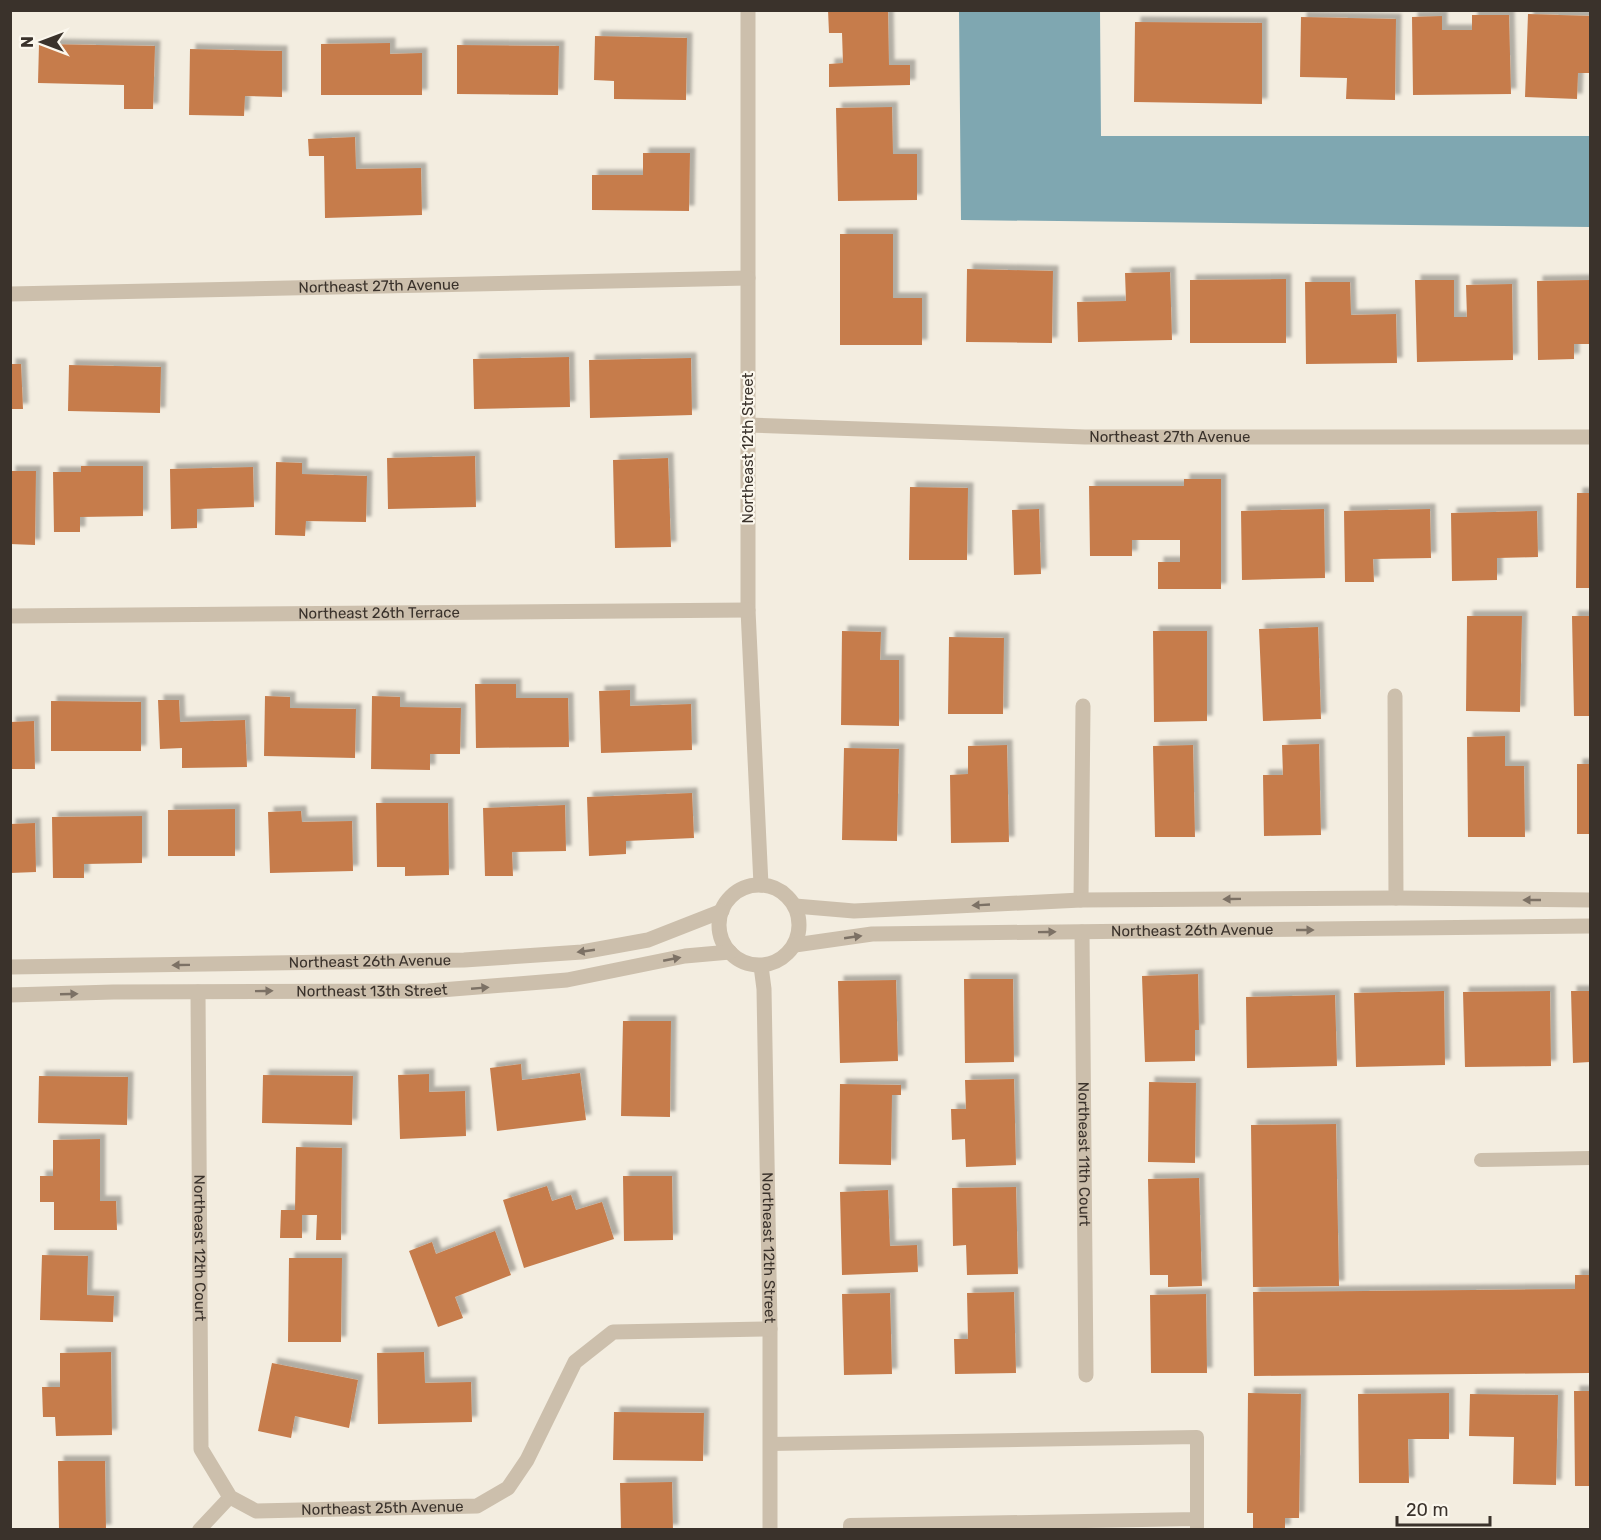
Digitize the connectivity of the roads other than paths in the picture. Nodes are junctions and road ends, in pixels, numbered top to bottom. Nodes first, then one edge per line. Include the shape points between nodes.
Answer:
1 (748, 10) edge
2 (748, 278) junction
3 (10, 294) edge
4 (748, 425) junction
5 (1590, 437) edge
6 (748, 610) junction
7 (10, 616) edge
8 (1395, 696) dead end
9 (1083, 706) dead end
10 (760, 885) junction
11 (1396, 898) junction
12 (1081, 900) junction
13 (1590, 900) edge
14 (795, 906) junction
15 (722, 911) junction
16 (1590, 926) edge
17 (1082, 932) junction
18 (795, 945) junction
19 (729, 952) junction
20 (761, 966) junction
21 (10, 967) edge
22 (198, 992) junction
23 (10, 995) edge
24 (1590, 1158) edge
25 (1480, 1160) dead end
26 (770, 1329) junction
27 (1086, 1375) dead end
28 (770, 1444) junction
29 (230, 1497) junction
30 (1197, 1524) edge
31 (199, 1530) edge
32 (770, 1530) edge
33 (850, 1530) edge

1 - 2 street, Northeast 12th Street
2 - 3 street, Northeast 27th Avenue
2 - 4 street, Northeast 12th Street
4 - 5 street, Northeast 27th Avenue via 1085,437
4 - 6 street, Northeast 12th Street
6 - 7 street, Northeast 26th Terrace
6 - 10 street, Northeast 12th Street
8 - 11 street
9 - 12 street
10 - 14 street via 786,895
10 - 15 street via 746,886 734,893
11 -> 12 street, Northeast 26th Avenue
13 -> 11 street, Northeast 26th Avenue
12 -> 14 street, Northeast 26th Avenue via 854,911
14 - 18 street via 799,932
15 - 19 street via 719,932
15 -> 21 street, Northeast 26th Avenue via 648,940 582,952 464,960
17 -> 16 street, Northeast 26th Avenue
18 -> 17 street, Northeast 26th Avenue via 872,934
17 - 27 street, Northeast 11th Court
18 - 20 street via 776,963
19 - 20 street via 747,964
22 -> 19 street, Northeast 13th Street via 476,988 567,980 685,956
20 - 26 street, Northeast 12th Street
23 -> 22 street, Northeast 13th Street
22 - 29 street, Northeast 12th Court via 201,1449
24 - 25 lane
26 - 28 street, Northeast 12th Street
26 - 29 street, Northeast 25th Avenue via 613,1332 575,1362 527,1460 508,1488 477,1506 256,1511
28 - 30 lane via 1197,1437
28 - 32 street, Northeast 12th Street
29 - 31 lane
30 - 33 lane via 850,1525

